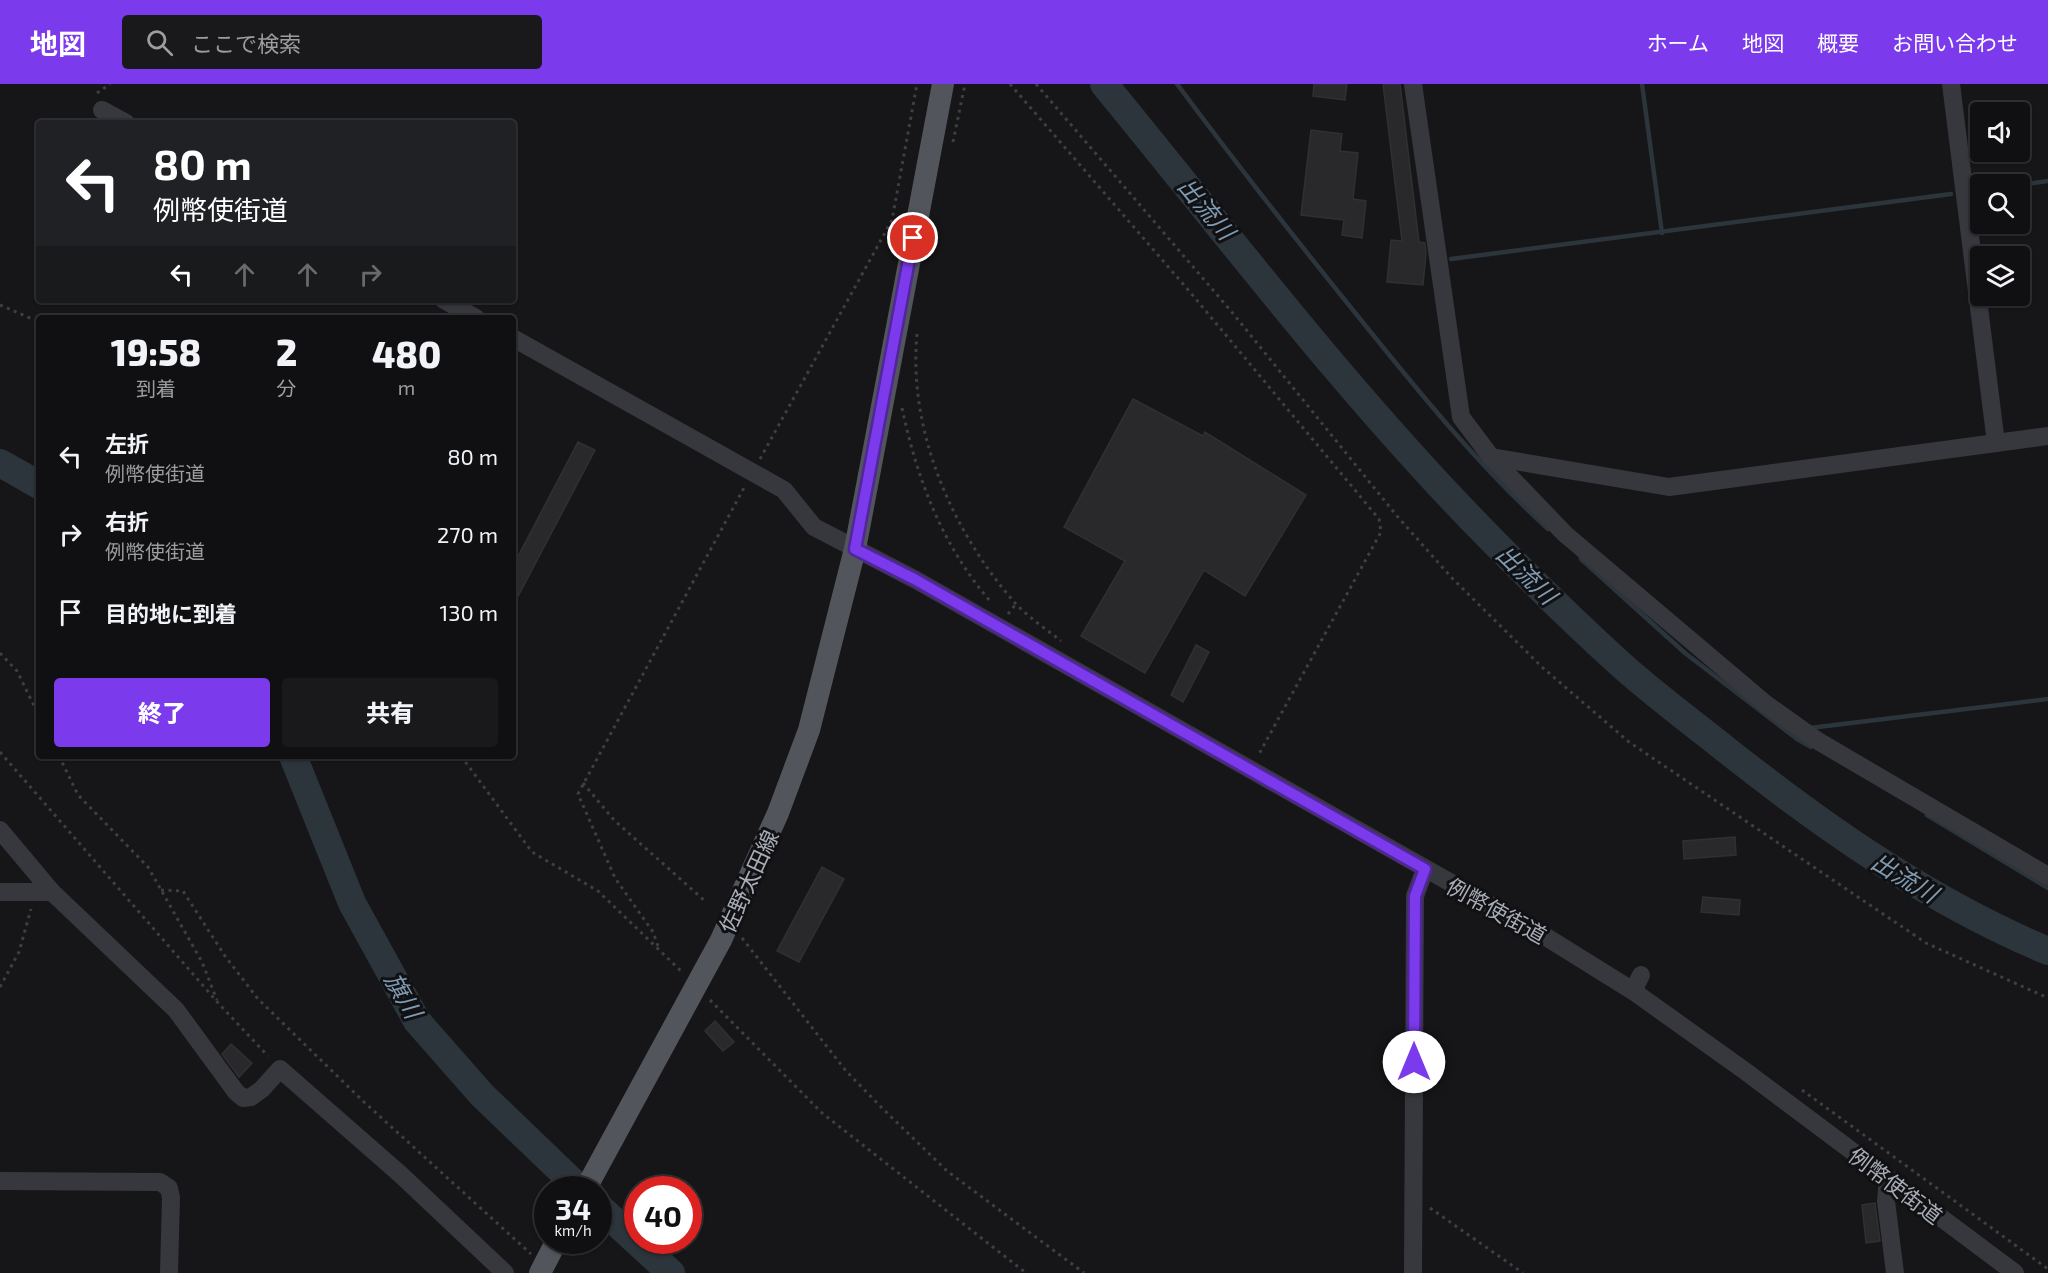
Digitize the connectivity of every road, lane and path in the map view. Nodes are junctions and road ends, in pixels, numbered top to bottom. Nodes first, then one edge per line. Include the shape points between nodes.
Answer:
1 (917, 84) edge
2 (943, 84) edge
3 (965, 84) edge
4 (1010, 84) edge
5 (1036, 84) edge
6 (1413, 84) edge
7 (1951, 84) edge
8 (102, 110) dead end
9 (120, 120) edge
10 (953, 143) dead end
11 (449, 303) edge
12 (0, 305) edge
13 (471, 315) edge
14 (36, 321) edge
15 (918, 326) dead end
16 (516, 340) edge
17 (900, 400) dead end
18 (2048, 436) edge
19 (1996, 443) junction
20 (1491, 457) junction
21 (753, 472) junction
22 (855, 549) junction
23 (991, 602) dead end
24 (1065, 644) dead end
25 (0, 653) edge
26 (36, 710) edge
27 (0, 752) edge
28 (1259, 754) dead end
29 (60, 759) edge
30 (463, 759) edge
31 (582, 782) junction
32 (0, 830) edge
33 (1425, 869) junction
34 (2048, 876) edge
35 (161, 890) junction
36 (0, 892) edge
37 (46, 892) junction
38 (706, 902) dead end
39 (742, 938) dead end
40 (657, 946) junction
41 (0, 987) edge
42 (692, 992) junction
43 (2048, 998) edge
44 (219, 1005) junction
45 (280, 1069) junction
46 (593, 1176) edge
47 (1888, 1179) junction
48 (0, 1181) edge
49 (1413, 1204) junction
50 (537, 1265) edge
51 (169, 1273) edge
52 (505, 1273) edge
53 (1026, 1273) edge
54 (1083, 1273) edge
55 (1413, 1273) edge
56 (1523, 1273) edge
57 (1895, 1273) edge
58 (2015, 1273) edge

1 - 21 path via 889,228
2 - 22 main road
3 - 10 path
4 - 28 path via 1373,509 1381,526
5 - 43 path via 1231,311 1397,516 1451,577 1543,668 1629,742 1926,943
6 - 20 street via 1461,417
7 - 19 street
8 - 9 street
11 - 13 street
12 - 14 path
15 - 24 path via 918,399 957,522 1016,604
16 - 21 street, 例幣使街道
17 - 23 path via 909,440 937,521 954,553
18 - 19 street
19 - 20 street via 1669,487
20 - 34 street via 1565,534 1766,704 1818,741
21 - 22 street, 例幣使街道 via 784,490 814,527
21 - 31 path
22 - 33 street, 例幣使街道
22 - 42 main road, 佐野太田線 via 820,692 793,775 749,880
25 - 26 path via 16,671
27 - 44 path
29 - 35 path via 78,795 148,867
30 - 40 path via 532,852 598,891
31 - 38 path via 614,820
31 - 40 path via 578,794 615,878 653,933
32 - 37 street
33 - 47 street, 例幣使街道 via 1637,983
33 - 49 street via 1415,896
35 - 44 path via 202,962
35 - 50 path via 183,891 258,999
36 - 37 street
37 - 41 path via 27,917 20,952
37 - 45 street via 176,1010 243,1098 262,1089
39 - 54 path via 846,1071 882,1108 947,1171
40 - 42 path
42 - 46 main road, 佐野太田線
42 - 53 path via 822,1113
44 - 45 path
45 - 52 street
47 - 57 street via 1886,1201
47 - 58 street, 例幣使街道
48 - 51 street via 160,1182 169,1188 171,1198
49 - 55 street
49 - 56 path via 1438,1211

